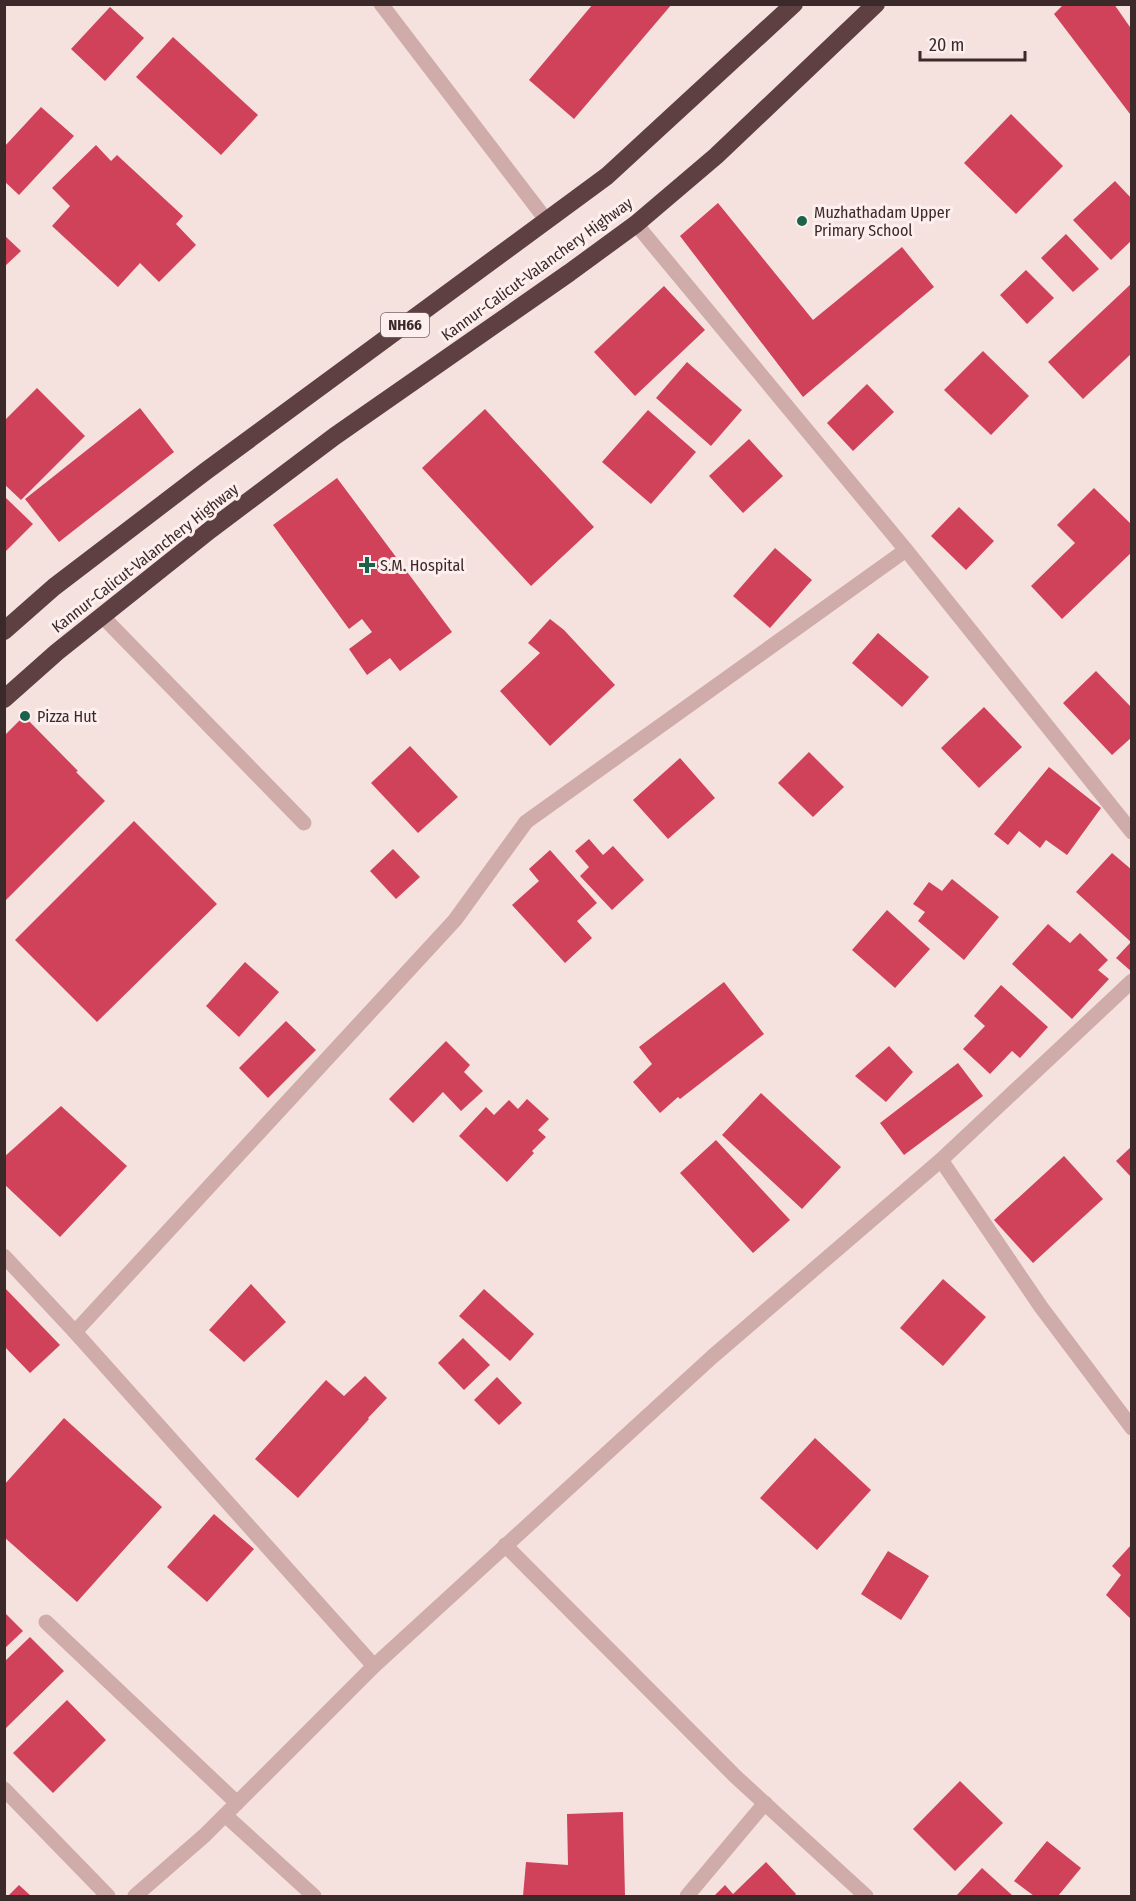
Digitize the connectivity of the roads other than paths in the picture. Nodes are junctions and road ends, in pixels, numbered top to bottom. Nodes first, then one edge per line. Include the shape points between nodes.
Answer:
1 (381, 4) edge
2 (794, 4) edge
3 (876, 4) edge
4 (548, 221) junction
5 (636, 224) junction
6 (906, 550) junction
7 (102, 616) junction
8 (4, 630) edge
9 (4, 699) edge
10 (304, 824) dead end
11 (1131, 832) edge
12 (1131, 981) edge
13 (941, 1160) junction
14 (4, 1256) edge
15 (75, 1332) junction
16 (1131, 1428) edge
17 (505, 1545) junction
18 (46, 1622) dead end
19 (374, 1666) junction
20 (4, 1789) edge
21 (237, 1803) junction
22 (765, 1803) junction
23 (225, 1815) junction
24 (108, 1896) edge
25 (135, 1896) edge
26 (314, 1896) edge
27 (687, 1896) edge
28 (867, 1896) edge

1 - 4 street
2 - 4 highway, Kannur-Calicut-Valanchery Highway / NH66 via 607,176
3 - 5 highway, Kannur-Calicut-Valanchery Highway via 716,156
4 - 8 highway, Kannur-Calicut-Valanchery Highway / NH66 via 196,479
5 - 6 street
5 - 7 highway, Kannur-Calicut-Valanchery Highway via 335,435
6 - 11 street
6 - 15 street via 526,822 455,920
7 - 9 highway, Kannur-Calicut-Valanchery Highway
7 - 10 street
12 - 13 street
13 - 16 street via 1041,1307
13 - 17 street via 712,1358
14 - 15 street
15 - 19 street
17 - 19 street
17 - 22 street
18 - 21 street
19 - 21 street
20 - 24 street
21 - 23 street
22 - 27 street
22 - 28 street
23 - 25 street
23 - 26 street

